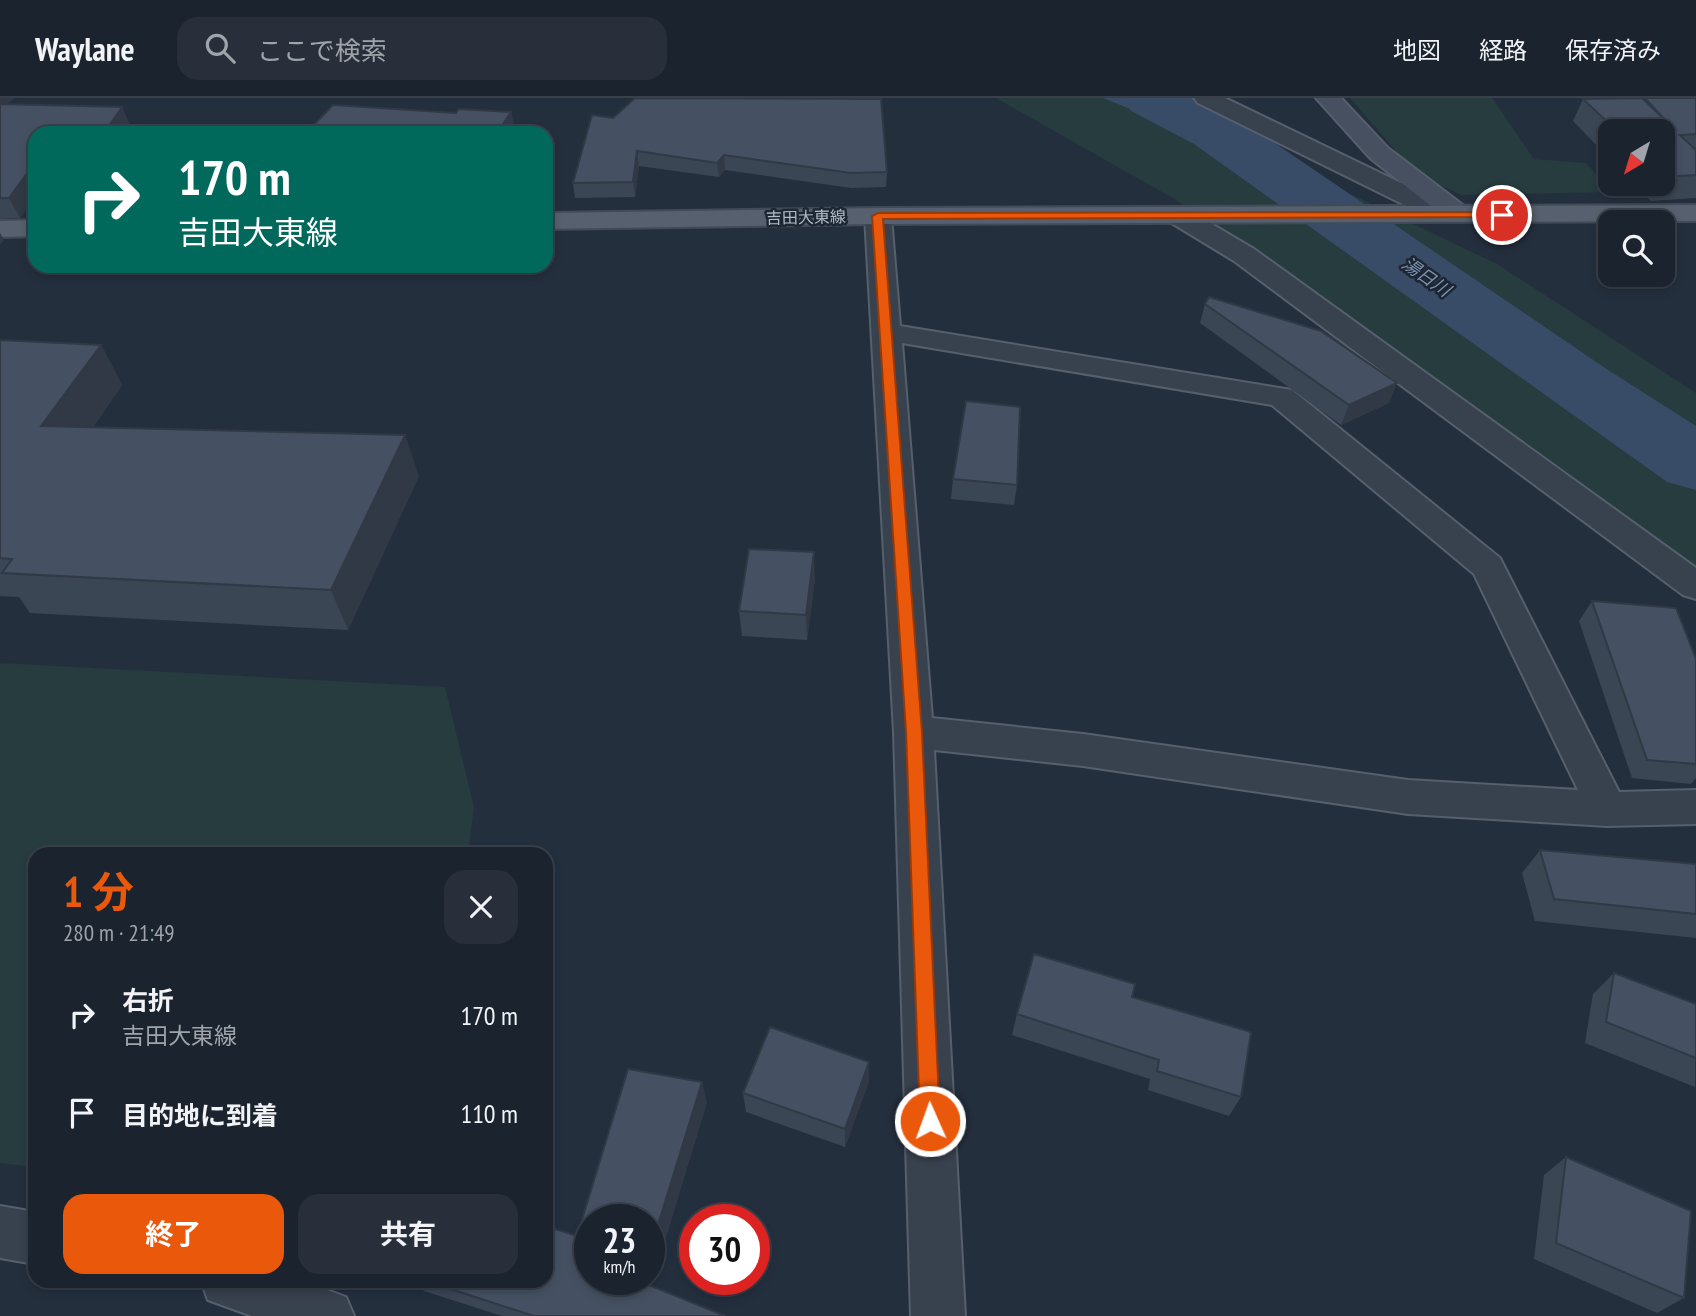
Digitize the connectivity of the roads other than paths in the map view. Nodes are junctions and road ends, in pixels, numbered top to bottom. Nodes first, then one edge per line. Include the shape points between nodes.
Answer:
1 (1206, 98) edge
2 (1328, 98) edge
3 (1696, 213) edge
4 (1444, 215) junction
5 (878, 216) junction
6 (1188, 216) junction
7 (553, 221) edge
8 (28, 228) edge
9 (0, 229) edge
10 (886, 332) junction
11 (1696, 586) edge
12 (914, 732) junction
13 (1696, 807) edge
14 (1607, 809) junction
15 (0, 1233) edge
16 (28, 1237) edge
17 (247, 1288) edge
18 (327, 1316) edge
19 (938, 1316) edge

1 - 4 street
2 - 4 street
3 - 4 main road, 吉田大東線
4 - 6 main road, 吉田大東線
5 - 6 main road, 吉田大東線
5 - 7 main road, 吉田大東線
5 - 10 street
6 - 11 street
8 - 9 main road
10 - 12 street
10 - 14 street via 1281,397 1488,567
12 - 14 street via 1083,750 1409,797
12 - 19 street
13 - 14 street
15 - 16 street
17 - 18 street

